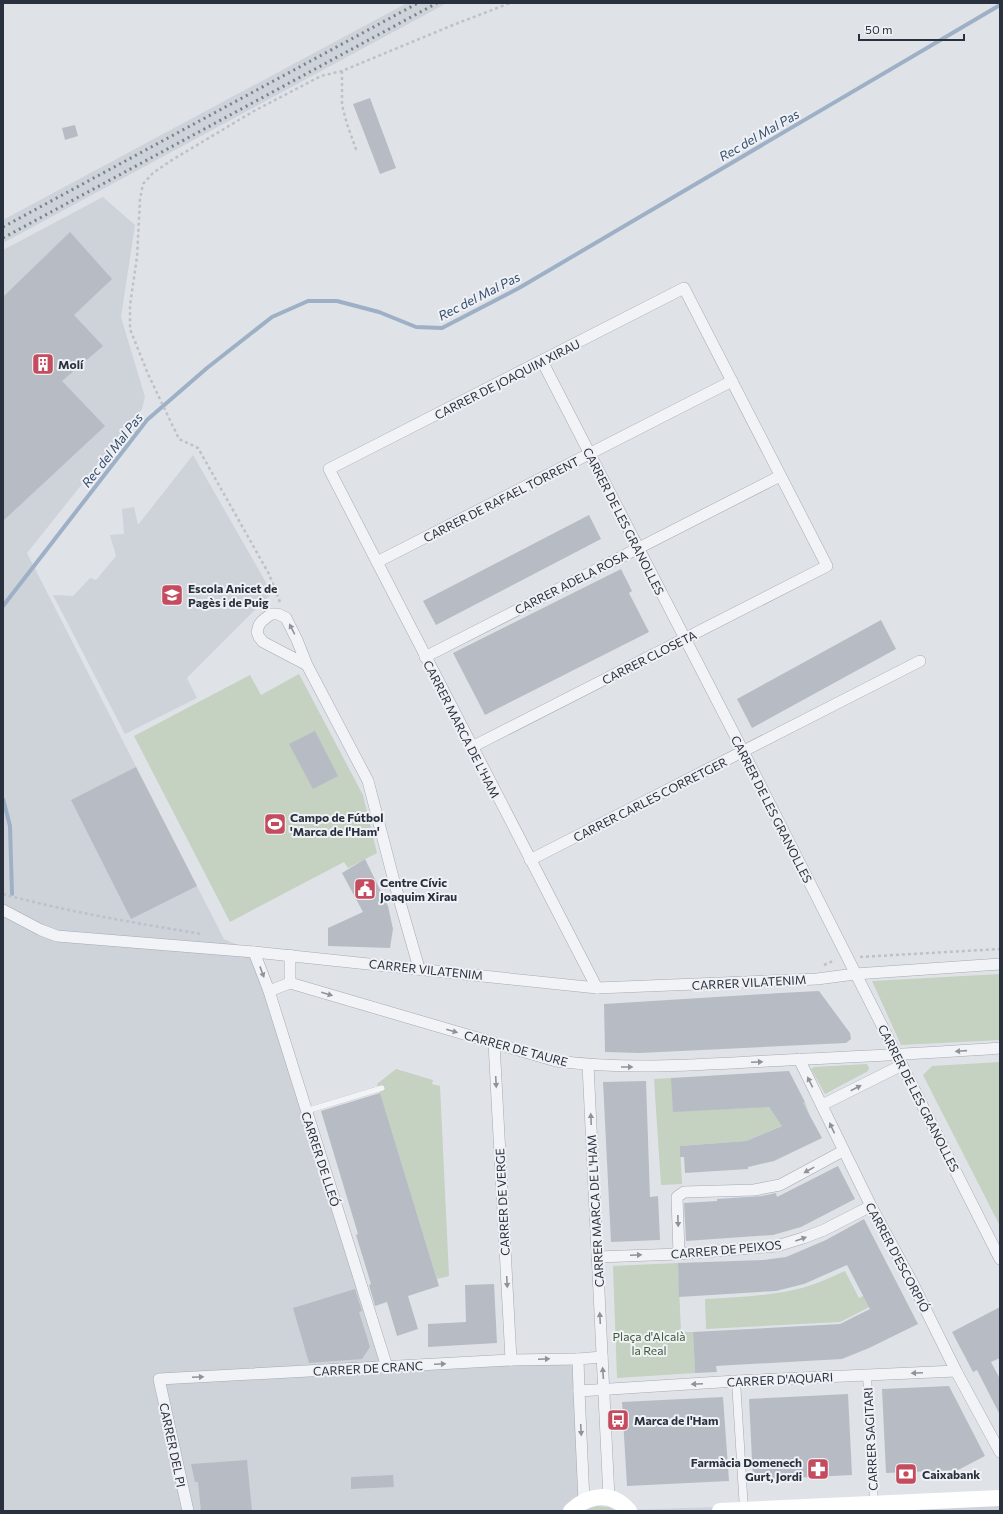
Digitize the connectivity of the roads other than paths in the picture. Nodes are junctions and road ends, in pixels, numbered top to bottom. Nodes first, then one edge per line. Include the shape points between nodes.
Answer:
1 (542, 361) junction
2 (732, 381) junction
3 (590, 453) junction
4 (329, 469) joint
5 (780, 476) junction
6 (638, 548) junction
7 (377, 562) junction
8 (685, 639) junction
9 (425, 657) junction
10 (920, 661) dead end
11 (306, 665) junction
12 (472, 747) junction
13 (743, 751) junction
14 (530, 860) junction
15 (3, 910) edge
16 (254, 952) junction
17 (290, 955) junction
18 (1000, 964) edge
19 (419, 968) junction
20 (855, 974) junction
21 (290, 983) junction
22 (597, 988) junction
23 (269, 991) junction
24 (494, 1043) junction
25 (1000, 1048) edge
26 (799, 1060) junction
27 (899, 1060) junction
28 (588, 1065) junction
29 (382, 1088) dead end
30 (822, 1105) junction
31 (306, 1111) junction
32 (843, 1151) junction
33 (871, 1206) junction
34 (679, 1254) junction
35 (597, 1257) junction
36 (1000, 1259) edge
37 (602, 1357) junction
38 (578, 1359) junction
39 (511, 1360) junction
40 (387, 1367) junction
41 (956, 1371) junction
42 (867, 1375) junction
43 (159, 1378) joint
44 (736, 1381) junction
45 (604, 1389) junction
46 (579, 1391) junction
47 (1000, 1452) edge
48 (609, 1498) junction
49 (1000, 1498) edge
50 (584, 1501) junction
51 (874, 1503) junction
52 (744, 1510) junction
53 (188, 1511) edge
54 (570, 1511) edge
55 (630, 1511) edge
56 (720, 1511) edge

1 - 2 street, CARRER DE JOAQUIM XIRAU via 684,288
1 - 3 street, CARRER DE LES GRANOLLES
1 - 4 street, CARRER DE JOAQUIM XIRAU
2 - 3 street, CARRER DE RAFAEL TORRENT
2 - 5 street
3 - 6 street, CARRER DE LES GRANOLLES
3 - 7 street, CARRER DE RAFAEL TORRENT
4 - 7 street, CARRER MARCA DE L'HAM
5 - 6 street, CARRER ADELA ROSA
5 - 8 street, CARRER CLOSETA via 827,566
6 - 8 street, CARRER DE LES GRANOLLES
6 - 9 street, CARRER ADELA ROSA
7 - 9 street, CARRER MARCA DE L'HAM
8 - 12 street, CARRER CLOSETA
8 - 13 street, CARRER DE LES GRANOLLES
9 - 12 street, CARRER MARCA DE L'HAM
10 - 13 street, CARRER CARLES CORRETGER
11 -> 11 street via 286,618 278,614 266,617 257,632 263,642
11 - 19 street via 368,781
12 - 14 street, CARRER MARCA DE L'HAM
13 - 14 street, CARRER CARLES CORRETGER
13 - 20 street, CARRER DE LES GRANOLLES
14 - 22 street, CARRER MARCA DE L'HAM
15 - 16 street, CARRER VILATENIM via 57,936
16 - 17 street, CARRER VILATENIM
16 -> 23 street, CARRER DE LLEÓ
17 - 19 street, CARRER VILATENIM
17 - 21 street
18 - 20 street, CARRER VILATENIM
19 - 22 street, CARRER VILATENIM
20 - 22 street, CARRER VILATENIM via 817,979
20 - 27 street, CARRER DE LES GRANOLLES
21 - 23 street
21 -> 24 street, CARRER DE TAURE
23 - 31 street, CARRER DE LLEÓ
24 - 28 street, CARRER DE TAURE via 556,1061
24 -> 39 street, CARRER DE VERGE
25 -> 27 street, CARRER DE TAURE
26 - 27 street, CARRER DE TAURE
28 -> 26 street, CARRER DE TAURE via 656,1067
30 -> 26 street, CARRER D'ESCORPIÓ
30 -> 27 street
27 - 36 street, CARRER DE LES GRANOLLES
35 -> 28 street, CARRER MARCA DE L'HAM
29 - 31 lane
32 -> 30 street, CARRER D'ESCORPIÓ
31 - 40 street, CARRER DE LLEÓ
32 - 33 street, CARRER D'ESCORPIÓ
32 -> 34 street via 780,1185 754,1190 684,1192 677,1197
34 -> 33 street, CARRER DE PEIXOS via 777,1246 824,1230
33 - 41 street, CARRER D'ESCORPIÓ
35 -> 34 street, CARRER DE PEIXOS
37 -> 35 street, CARRER MARCA DE L'HAM
37 - 38 street
45 -> 37 street, CARRER MARCA DE L'HAM
39 -> 38 street, CARRER DE CRANC
38 - 46 street
40 -> 39 street, CARRER DE CRANC
43 -> 40 street, CARRER DE CRANC
41 -> 42 street, CARRER D'AQUARI
41 - 47 street, CARRER D'ESCORPIÓ
42 - 44 street, CARRER D'AQUARI
42 - 51 street, CARRER SAGITARI
43 - 53 street, CARRER DEL PI
44 -> 45 street, CARRER D'AQUARI
44 - 52 street
45 - 46 street
45 - 48 street, CARRER MARCA DE L'HAM
46 -> 50 street
48 - 50 main road via 592,1498
48 - 55 main road
49 - 51 main road
50 - 54 main road
51 - 52 main road
52 - 56 main road

